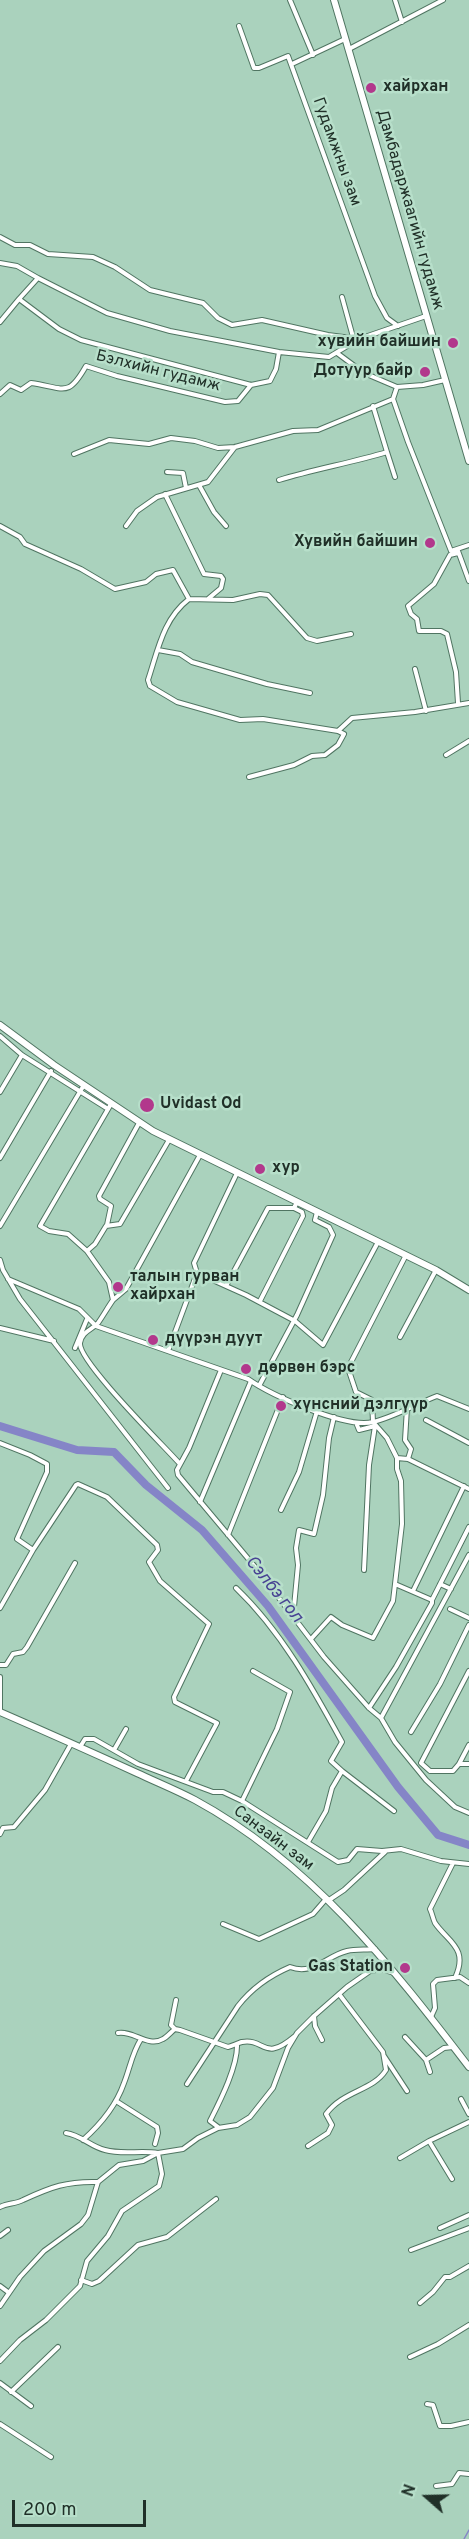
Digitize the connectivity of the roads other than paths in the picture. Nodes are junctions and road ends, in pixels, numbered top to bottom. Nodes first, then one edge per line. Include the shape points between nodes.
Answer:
1 (290, 0) edge
2 (334, 0) edge
3 (395, 0) edge
4 (443, 0) edge
5 (402, 22) junction
6 (239, 26) dead end
7 (345, 39) junction
8 (348, 49) junction
9 (313, 55) junction
10 (292, 64) junction
11 (0, 237) edge
12 (0, 263) edge
13 (38, 278) junction
14 (342, 297) dead end
15 (19, 299) junction
16 (426, 316) junction
17 (0, 322) edge
18 (399, 327) junction
19 (353, 338) junction
20 (359, 339) junction
21 (279, 352) junction
22 (337, 353) junction
23 (445, 380) junction
24 (251, 385) junction
25 (397, 387) junction
26 (0, 394) edge
27 (393, 399) junction
28 (373, 406) junction
29 (466, 442) edge
30 (235, 447) junction
31 (387, 452) junction
32 (74, 454) dead end
33 (469, 461) edge
34 (167, 472) dead end
35 (395, 477) dead end
36 (279, 480) dead end
37 (199, 485) junction
38 (186, 488) junction
39 (165, 494) junction
40 (0, 526) edge
41 (126, 526) dead end
42 (226, 526) dead end
43 (469, 545) edge
44 (458, 551) junction
45 (469, 581) edge
46 (189, 599) junction
47 (208, 599) junction
48 (351, 634) dead end
49 (158, 650) junction
50 (415, 669) dead end
51 (310, 693) dead end
52 (469, 703) edge
53 (458, 704) junction
54 (426, 711) junction
55 (338, 731) junction
56 (469, 741) edge
57 (446, 755) dead end
58 (249, 777) dead end
59 (0, 1025) edge
60 (0, 1036) edge
61 (22, 1054) junction
62 (54, 1065) junction
63 (50, 1072) junction
64 (85, 1084) junction
65 (0, 1092) edge
66 (80, 1092) junction
67 (109, 1106) junction
68 (139, 1123) junction
69 (169, 1140) junction
70 (200, 1155) junction
71 (0, 1158) edge
72 (237, 1173) junction
73 (296, 1205) junction
74 (317, 1211) junction
75 (0, 1226) edge
76 (106, 1226) junction
77 (378, 1241) junction
78 (87, 1251) junction
79 (406, 1255) junction
80 (0, 1260) edge
81 (436, 1270) junction
82 (1, 1272) edge
83 (197, 1274) junction
84 (8, 1280) junction
85 (226, 1286) junction
86 (469, 1290) edge
87 (113, 1300) junction
88 (260, 1301) junction
89 (294, 1321) junction
90 (91, 1322) junction
91 (0, 1328) edge
92 (400, 1337) dead end
93 (54, 1341) junction
94 (75, 1348) dead end
95 (168, 1352) junction
96 (221, 1370) junction
97 (251, 1381) junction
98 (259, 1386) junction
99 (283, 1397) junction
100 (407, 1408) junction
101 (469, 1409) edge
102 (317, 1411) junction
103 (334, 1417) junction
104 (426, 1420) dead end
105 (374, 1424) junction
106 (0, 1443) edge
107 (469, 1443) edge
108 (397, 1458) junction
109 (408, 1459) junction
110 (180, 1464) junction
111 (464, 1486) junction
112 (168, 1488) dead end
113 (469, 1489) edge
114 (200, 1502) junction
115 (281, 1510) dead end
116 (469, 1527) edge
117 (228, 1535) junction
118 (33, 1550) junction
119 (469, 1555) edge
120 (75, 1563) dead end
121 (364, 1570) dead end
122 (395, 1584) junction
123 (440, 1584) junction
124 (236, 1588) dead end
125 (451, 1589) junction
126 (413, 1591) junction
127 (432, 1600) junction
128 (0, 1608) edge
129 (450, 1609) dead end
130 (293, 1617) junction
131 (469, 1618) edge
132 (469, 1625) edge
133 (310, 1639) junction
134 (0, 1665) edge
135 (253, 1671) dead end
136 (469, 1671) edge
137 (0, 1677) edge
138 (369, 1708) junction
139 (0, 1712) edge
140 (381, 1718) junction
141 (126, 1729) dead end
142 (411, 1732) dead end
143 (71, 1744) junction
144 (469, 1745) edge
145 (80, 1748) junction
146 (114, 1750) junction
147 (459, 1764) junction
148 (469, 1764) edge
149 (342, 1771) junction
150 (186, 1781) junction
151 (243, 1801) junction
152 (394, 1811) dead end
153 (469, 1813) edge
154 (0, 1834) edge
155 (308, 1842) junction
156 (387, 1851) junction
157 (453, 1863) junction
158 (469, 1864) edge
159 (328, 1899) junction
160 (223, 1924) dead end
161 (376, 1949) junction
162 (398, 1974) junction
163 (455, 1977) junction
164 (469, 1983) edge
165 (339, 1994) junction
166 (176, 2000) dead end
167 (314, 2016) junction
168 (430, 2017) junction
169 (175, 2029) junction
170 (118, 2033) dead end
171 (297, 2034) junction
172 (405, 2037) dead end
173 (141, 2039) junction
174 (322, 2040) dead end
175 (214, 2042) junction
176 (237, 2044) junction
177 (453, 2047) junction
178 (382, 2052) junction
179 (426, 2060) junction
180 (469, 2067) edge
181 (430, 2072) dead end
182 (187, 2084) dead end
183 (407, 2091) dead end
184 (461, 2099) dead end
185 (116, 2101) junction
186 (469, 2114) edge
187 (469, 2122) edge
188 (220, 2128) junction
189 (66, 2133) dead end
190 (83, 2140) junction
191 (429, 2141) junction
192 (154, 2144) dead end
193 (308, 2146) dead end
194 (158, 2153) junction
195 (400, 2158) dead end
196 (452, 2179) dead end
197 (98, 2182) junction
198 (216, 2199) dead end
199 (0, 2207) edge
200 (468, 2217) edge
201 (440, 2228) dead end
202 (469, 2228) edge
203 (8, 2230) dead end
204 (0, 2236) edge
205 (411, 2250) dead end
206 (469, 2266) edge
207 (81, 2280) junction
208 (0, 2286) edge
209 (8, 2292) junction
210 (420, 2303) dead end
211 (0, 2306) edge
212 (469, 2326) edge
213 (58, 2347) dead end
214 (410, 2357) dead end
215 (0, 2361) edge
216 (0, 2383) edge
217 (11, 2392) junction
218 (427, 2404) dead end
219 (31, 2406) dead end
220 (469, 2422) edge
221 (0, 2424) edge
222 (51, 2457) dead end
223 (469, 2474) edge
224 (436, 2487) dead end

1 - 9 street
2 - 7 main road, Дамбадаржаагийн гудамж
3 - 5 street
4 - 5 street
5 - 8 street
6 - 10 street via 254,68 288,56
7 - 8 main road, Дамбадаржаагийн гудамж
7 - 9 street
8 - 16 main road, Дамбадаржаагийн гудамж
9 - 10 street
10 - 18 street, Гудамжны зам via 375,296 387,318
11 - 19 street via 48,254 93,257 150,290 203,303 232,325 262,320
12 - 13 street via 17,266
13 - 15 street
13 - 21 street via 107,313
14 - 19 street
15 - 17 street
15 - 24 street, Бэлхийн гудамж via 81,340
16 - 18 street
16 - 23 main road, Дамбадаржаагийн гудамж
18 - 20 street
19 - 20 street
20 - 22 street
21 - 22 street via 318,357
21 - 24 street, Бэлхийн гудамж via 270,381
22 - 25 street via 364,373
23 - 25 street
23 - 29 main road, Дамбадаржаагийн гудамж
24 - 26 street, Бэлхийн гудамж via 238,400 225,402 86,366 72,387 66,389 31,383 21,390 9,385
25 - 27 street
27 - 28 street
27 - 44 street via 451,551
28 - 30 street via 318,430 293,431
28 - 31 street
29 - 33 main road, Дамбадаржаагийн гудамж
30 - 32 street via 218,448 171,438 149,444 109,440
30 - 37 street via 208,482
31 - 35 street
31 - 36 street
34 - 38 street via 183,474
37 - 38 street
37 - 42 street
38 - 39 street
39 - 41 street via 137,511
39 - 47 street via 204,574 223,579 221,588
40 - 46 street via 25,544 115,589 147,582 156,574 173,570
43 - 44 street
44 - 45 street
44 - 53 street via 450,555 434,584 408,606 417,619 419,631 447,634
46 - 47 street
46 - 49 street via 177,608 166,625
47 - 48 street via 268,595 307,638 317,641
49 - 51 street via 267,684
49 - 55 street via 148,684 177,702 240,720 263,719
50 - 54 street
52 - 53 street
53 - 54 street
54 - 55 street via 352,718
55 - 58 street via 344,734 326,755
56 - 57 street
59 - 62 main road
60 - 61 street
61 - 63 street
61 - 65 street
62 - 63 street
62 - 64 main road
63 - 66 street
63 - 71 street
64 - 66 street
64 - 67 main road
66 - 67 street
66 - 75 street
67 - 68 main road
67 - 78 street via 40,1226 68,1234
68 - 69 main road
68 - 76 street via 99,1196 111,1206
69 - 70 main road
69 - 76 street via 120,1224
70 - 72 main road
70 - 87 street via 126,1289
72 - 73 main road
72 - 83 street via 194,1263
73 - 74 main road
73 - 85 street via 268,1208
73 - 88 street via 303,1216
74 - 77 main road
74 - 89 street via 315,1220 329,1227 333,1235
76 - 78 street
77 - 79 main road
77 - 89 street via 323,1345
78 - 87 street via 109,1282
79 - 81 main road
79 - 105 street via 348,1368 356,1392 372,1400
80 - 82 street
81 - 86 main road
81 - 92 street
82 - 84 street
83 - 85 street
83 - 95 street
84 - 90 street via 79,1309
84 - 93 street
85 - 88 street
87 - 90 street
88 - 89 street
89 - 98 street
90 - 94 street
90 - 95 street
90 - 110 street via 80,1341 85,1357 104,1383
91 - 93 street
93 - 112 street
95 - 96 street
96 - 97 street
96 - 110 street
97 - 98 street
97 - 114 street
98 - 99 street
99 - 102 street
99 - 117 street
100 - 101 street via 437,1396
100 - 105 street
100 - 109 street via 405,1440 411,1449
102 - 103 street
102 - 115 street via 299,1472
103 - 105 street via 357,1424 359,1430
103 - 130 street via 314,1534 299,1530
104 - 107 street
105 - 108 street
105 - 121 street
106 - 118 street via 47,1464 17,1539
108 - 109 street
108 - 122 street via 403,1499
109 - 111 street
110 - 114 street via 177,1473
111 - 113 street
111 - 126 street
114 - 117 street
116 - 123 street
117 - 130 street
118 - 128 street
118 - 150 street via 78,1484 107,1497 159,1547 150,1566 160,1581 210,1626 174,1697 175,1702 217,1723
119 - 125 street
120 - 134 street via 27,1647 13,1654 6,1665
122 - 126 street
122 - 133 street via 393,1601 373,1638 332,1617
123 - 125 street
123 - 127 street
124 - 149 street via 261,1612 322,1703 342,1742 331,1761
125 - 140 street
126 - 127 street
127 - 138 street
129 - 131 street
130 - 133 street
132 - 142 street
133 - 138 street
135 - 151 street via 290,1692
136 - 147 street via 421,1763 430,1771 453,1771
137 - 139 street
138 - 140 street
139 - 143 main road, Санзайн зам
140 - 153 street via 426,1780 455,1807
141 - 146 street
143 - 145 main road, Санзайн зам
143 - 154 street via 35,1803 14,1827 3,1827
144 - 147 street
145 - 146 street via 87,1738
145 - 159 main road, Санзайн зам via 195,1800 262,1845
146 - 150 street via 138,1764
147 - 148 street
149 - 152 street
149 - 155 street
150 - 151 street
151 - 155 street
155 - 156 street via 338,1862 348,1860 357,1849
156 - 157 street via 402,1849
156 - 159 street via 344,1890
157 - 158 street
157 - 163 street via 430,1909 435,1923 458,1944 462,1961
159 - 160 street via 313,1914 259,1939
159 - 161 main road, Санзайн зам
161 - 162 main road, Санзайн зам
161 - 175 street via 345,1951 318,1966 301,1971 290,1967 273,1975 247,1994
162 - 165 street via 381,1969 370,1971
162 - 168 main road, Санзайн зам
163 - 164 street
163 - 168 street via 433,1984 435,2008
165 - 167 street
165 - 178 street
166 - 169 street via 171,2025
167 - 171 street
167 - 174 street
168 - 177 main road, Санзайн зам
169 - 173 street via 162,2040
169 - 175 street
170 - 173 street
171 - 176 street via 276,2049
171 - 188 street via 262,2104 237,2125
172 - 179 street
173 - 185 street
175 - 176 street via 228,2047
175 - 182 street
176 - 188 street via 210,2121
177 - 179 street via 444,2048
177 - 180 main road, Санзайн зам
178 - 183 street
178 - 193 street via 386,2070 382,2076 335,2104 326,2114 332,2125 328,2133
179 - 181 street
184 - 186 street
185 - 190 street
185 - 192 street via 157,2127
187 - 191 street
188 - 194 street via 183,2149
189 - 190 street
190 - 194 street via 125,2154
191 - 195 street
191 - 196 street
194 - 197 street via 143,2161 119,2164
194 - 207 street via 162,2174 159,2186 122,2211 87,2261
197 - 199 street via 73,2182
197 - 209 street via 81,2224 44,2251
198 - 207 street via 167,2238 138,2245 99,2281 92,2284
200 - 201 street
202 - 205 street
203 - 204 street
206 - 210 street via 445,2277
207 - 215 street via 72,2295
208 - 209 street
209 - 211 street
212 - 214 street
213 - 217 street
216 - 217 street
217 - 219 street
218 - 220 street via 433,2405 440,2426
221 - 222 street
223 - 224 street via 459,2473 452,2484

